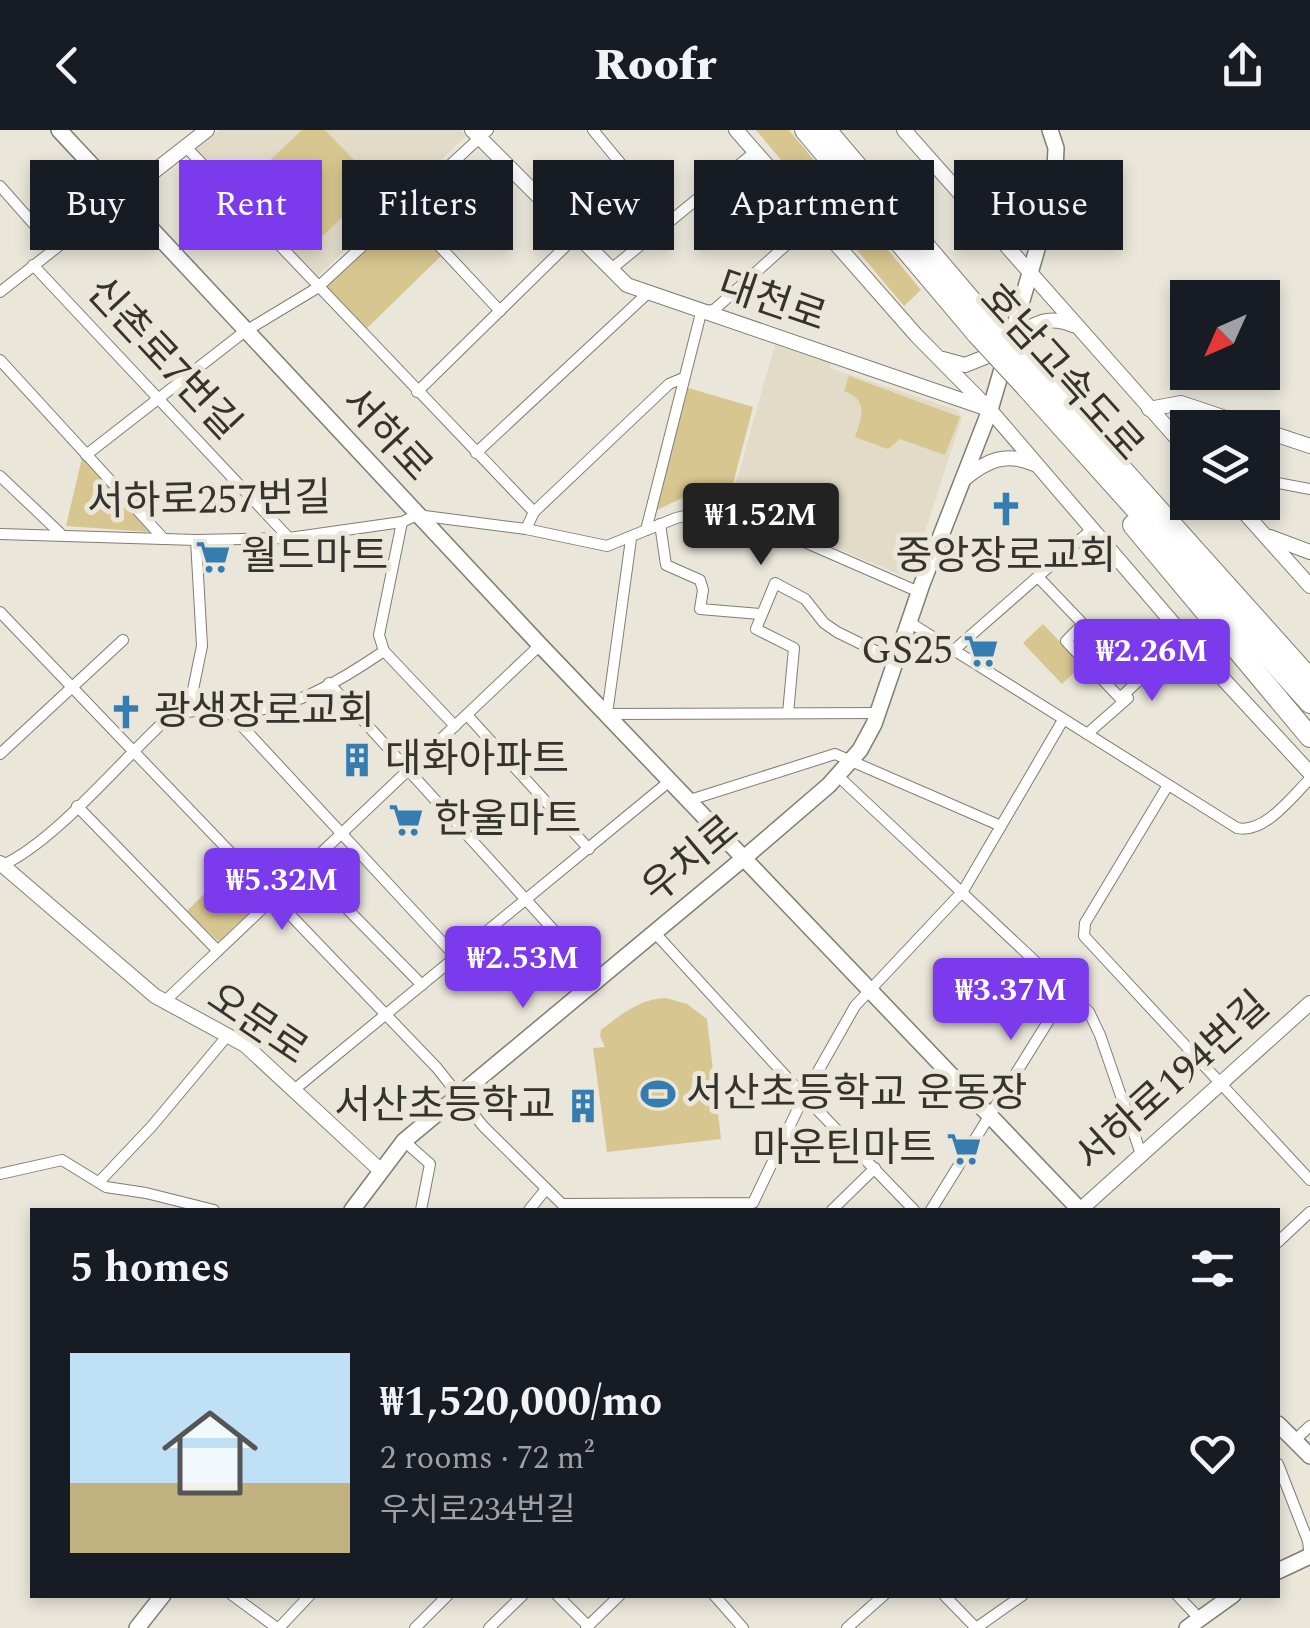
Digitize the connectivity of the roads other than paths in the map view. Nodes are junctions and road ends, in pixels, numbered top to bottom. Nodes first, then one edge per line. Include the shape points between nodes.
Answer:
1 (59, 130) edge
2 (207, 130) edge
3 (593, 130) edge
4 (736, 130) edge
5 (805, 130) edge
6 (826, 130) edge
7 (904, 130) edge
8 (1050, 130) edge
9 (480, 132) edge
10 (186, 146) junction
11 (755, 152) junction
12 (86, 160) edge
13 (452, 160) edge
14 (618, 160) edge
15 (762, 160) edge
16 (159, 167) edge
17 (0, 186) edge
18 (533, 190) edge
19 (674, 218) edge
20 (30, 220) edge
21 (159, 240) edge
22 (50, 250) edge
23 (358, 250) edge
24 (443, 250) edge
25 (563, 250) edge
26 (589, 250) edge
27 (635, 250) edge
28 (781, 250) edge
29 (841, 250) edge
30 (33, 265) junction
31 (610, 270) junction
32 (1029, 274) junction
33 (317, 288) junction
34 (0, 292) edge
35 (648, 292) junction
36 (500, 311) junction
37 (701, 313) junction
38 (981, 326) junction
39 (1076, 327) junction
40 (244, 332) junction
41 (1009, 344) junction
42 (938, 356) junction
43 (0, 360) edge
44 (683, 378) junction
45 (1030, 379) junction
46 (418, 392) junction
47 (160, 400) junction
48 (1149, 409) junction
49 (990, 410) junction
50 (1204, 410) edge
51 (1065, 430) junction
52 (1170, 432) edge
53 (1280, 436) edge
54 (1310, 446) edge
55 (476, 453) junction
56 (86, 456) junction
57 (1039, 468) junction
58 (0, 476) edge
59 (962, 480) junction
60 (1280, 483) edge
61 (1310, 488) edge
62 (534, 512) junction
63 (410, 519) junction
64 (1251, 520) edge
65 (660, 524) junction
66 (526, 529) junction
67 (646, 530) junction
68 (1091, 530) junction
69 (0, 534) edge
70 (60, 534) junction
71 (1265, 535) junction
72 (162, 537) junction
73 (289, 538) junction
74 (630, 539) junction
75 (196, 540) junction
76 (1310, 552) edge
77 (1039, 578) junction
78 (1310, 586) edge
79 (919, 592) junction
80 (0, 612) edge
81 (760, 614) junction
82 (909, 622) junction
83 (1122, 629) dead end
84 (123, 640) dead end
85 (1190, 643) junction
86 (540, 645) junction
87 (954, 650) junction
88 (384, 652) junction
89 (896, 661) junction
90 (1310, 680) edge
91 (329, 683) junction
92 (73, 687) junction
93 (1310, 704) edge
94 (188, 710) junction
95 (228, 712) junction
96 (788, 713) junction
97 (878, 713) junction
98 (467, 714) junction
99 (608, 714) junction
100 (1063, 720) junction
101 (455, 726) junction
102 (1087, 734) junction
103 (1310, 737) edge
104 (132, 750) junction
105 (1, 751) edge
106 (853, 760) junction
107 (408, 771) junction
108 (838, 776) junction
109 (1310, 776) edge
110 (671, 780) junction
111 (1168, 785) junction
112 (690, 800) junction
113 (78, 806) junction
114 (1001, 826) junction
115 (341, 834) junction
116 (588, 849) junction
117 (744, 858) junction
118 (1, 864) edge
119 (306, 867) junction
120 (964, 891) junction
121 (275, 897) junction
122 (524, 899) junction
123 (655, 934) junction
124 (218, 951) junction
125 (456, 957) junction
126 (598, 978) junction
127 (422, 986) junction
128 (867, 990) junction
129 (1067, 991) junction
130 (164, 1002) junction
131 (1310, 1004) edge
132 (386, 1015) junction
133 (228, 1035) junction
134 (1219, 1084) junction
135 (296, 1089) junction
136 (458, 1094) junction
137 (804, 1096) junction
138 (990, 1116) junction
139 (404, 1141) junction
140 (1141, 1154) junction
141 (875, 1168) junction
142 (380, 1170) junction
143 (0, 1174) edge
144 (1310, 1180) edge
145 (100, 1181) junction
146 (546, 1189) junction
147 (565, 1207) edge
148 (687, 1207) edge
149 (206, 1208) edge
150 (353, 1208) edge
151 (421, 1208) edge
152 (531, 1208) edge
153 (834, 1208) edge
154 (912, 1208) edge
155 (932, 1208) edge
156 (1078, 1208) edge
157 (1082, 1208) edge
158 (1310, 1212) edge
159 (1280, 1240) edge
160 (1280, 1426) edge
161 (1310, 1426) edge
162 (1294, 1441) junction
163 (1310, 1456) edge
164 (1280, 1469) edge
165 (1310, 1557) edge
166 (1280, 1570) edge
167 (161, 1598) edge
168 (236, 1598) edge
169 (307, 1598) edge
170 (445, 1598) edge
171 (520, 1598) edge
172 (560, 1598) edge
173 (617, 1598) edge
174 (717, 1598) edge
175 (881, 1598) edge
176 (947, 1598) edge
177 (1019, 1598) edge
178 (1179, 1598) edge
179 (1229, 1598) edge
180 (1193, 1623) edge
181 (419, 1624) edge
182 (586, 1627) edge
183 (136, 1628) edge
184 (278, 1628) edge
185 (489, 1628) edge
186 (743, 1628) edge
187 (847, 1628) edge
188 (976, 1628) edge

1 - 12 main road, 서하로
2 - 10 street
3 - 14 street
4 - 11 street
5 - 38 highway, 호남고속도로
6 - 38 highway, 호남고속도로
7 - 32 street
8 - 32 main road, 우치로 via 1054,190
9 - 13 street
9 - 18 street, 대천로
10 - 16 street
10 - 33 street
11 - 15 street
11 - 19 street
17 - 20 street
21 - 40 main road, 서하로
22 - 30 street
23 - 33 street
24 - 36 street
25 - 36 street
26 - 31 street, 대천로
27 - 31 street
28 - 37 street via 716,308
29 - 42 street
30 - 34 street
30 - 47 street, 신촌로7번길
31 - 35 street, 대천로
32 - 39 street
32 - 41 main road, 우치로
33 - 40 street
33 - 46 street
35 - 37 street, 대천로
35 - 55 street
36 - 46 street
37 - 44 street
37 - 49 street, 대천로
38 - 45 highway, 호남고속도로, bridge
39 - 41 street via 1045,320
39 - 48 street
40 - 47 street
40 - 63 main road, 서하로
41 - 42 street via 965,365
41 - 49 main road, 우치로
42 - 49 street
43 - 56 street
44 - 62 street
44 - 67 street
45 - 51 highway, 호남고속도로
45 - 90 highway, 호남고속도로
46 - 55 street
47 - 56 street
47 - 73 street, 신촌로7번길
48 - 50 street via 1181,402
48 - 52 street
49 - 57 street
49 - 59 main road, 우치로
51 - 93 highway, 호남고속도로
51 - 103 highway via 1112,500
53 - 54 street
55 - 62 street
56 - 72 street
57 - 59 street via 1021,459 997,459
57 - 68 street
58 - 70 street
59 - 79 main road, 우치로
60 - 61 street
62 - 66 street
63 - 66 street, 서하로257번길
63 - 73 street, 서하로257번길
63 - 86 main road, 서하로
63 - 88 street via 379,635
64 - 71 street
65 - 67 street
65 - 79 street via 694,514 770,527
65 - 81 street via 666,565 700,580 700,609
66 - 74 street, 서하로257번길 via 596,546
67 - 74 street
68 - 77 street
68 - 85 street
69 - 70 street, 서하로257번길
70 - 72 street, 서하로257번길
71 - 76 street
71 - 78 street
72 - 75 street, 서하로257번길
73 - 75 street, 서하로257번길
74 - 99 street
75 - 94 street via 202,646
77 - 83 street via 1083,624 1066,640 1120,698 1151,670 1117,634
77 - 87 street
79 - 82 main road, 우치로
80 - 92 street
81 - 89 street via 774,583 805,599 837,632
81 - 96 street via 756,629 794,648
82 - 87 street
82 - 89 main road, 우치로
84 - 92 street
85 - 102 street
85 - 109 street
86 - 98 street
86 - 99 main road, 서하로
87 - 100 street
88 - 91 street
88 - 101 street
89 - 97 main road, 우치로
91 - 95 street via 275,707
91 - 107 street
92 - 104 street
92 - 105 street
94 - 95 street
94 - 104 street via 170,716
95 - 115 street
96 - 97 street
96 - 99 street
97 - 106 main road, 우치로
98 - 101 street
98 - 116 street
99 - 110 main road, 서하로
100 - 102 street
100 - 114 street
101 - 107 street
102 - 111 street
104 - 113 street
104 - 121 street
106 - 108 main road, 우치로
106 - 112 street, 우치로 via 835,754
106 - 114 street, 우치로
107 - 115 street
107 - 122 street
108 - 117 main road, 우치로
108 - 120 street
109 - 111 street via 1247,830
110 - 112 main road, 서하로
110 - 116 street
111 - 134 street via 1083,932
112 - 117 main road, 서하로
113 - 118 street via 18,858
113 - 124 street
114 - 120 street
115 - 119 street
115 - 125 street
116 - 122 street
117 - 123 main road, 우치로
117 - 128 main road, 서하로
118 - 130 street, 오문로
119 - 121 street
119 - 127 street
120 - 128 street
120 - 129 street
121 - 124 street
121 - 132 street
122 - 125 street
122 - 126 street
123 - 126 main road, 우치로
123 - 137 street
124 - 130 street
125 - 127 street
126 - 136 main road, 우치로
127 - 132 street
128 - 137 street
128 - 138 main road, 서하로
129 - 138 street
129 - 140 street via 1100,1034
130 - 133 street, 오문로
131 - 134 street, 서하로194번길
132 - 135 street
132 - 136 street
133 - 135 street, 오문로
133 - 145 street
134 - 140 street, 서하로194번길
134 - 144 street
135 - 142 street, 오문로
136 - 139 main road, 우치로
136 - 146 street
137 - 141 street
137 - 148 street via 754,1202
138 - 155 street
138 - 156 main road, 서하로
139 - 142 main road, 우치로
139 - 151 street via 430,1164
140 - 157 street, 서하로194번길
141 - 153 street
141 - 154 street
142 - 150 main road, 우치로
143 - 145 street via 62,1160
145 - 149 street
146 - 147 street
146 - 152 street
147 - 148 street
158 - 159 street
160 - 162 main road
161 - 162 street
162 - 163 main road
164 - 165 street
165 - 166 main road
167 - 183 main road
168 - 184 street
169 - 184 street
170 - 181 street
171 - 185 street
172 - 182 street
173 - 182 street
174 - 186 street
175 - 187 street
176 - 188 street
177 - 188 street
178 - 180 street
179 - 180 main road

